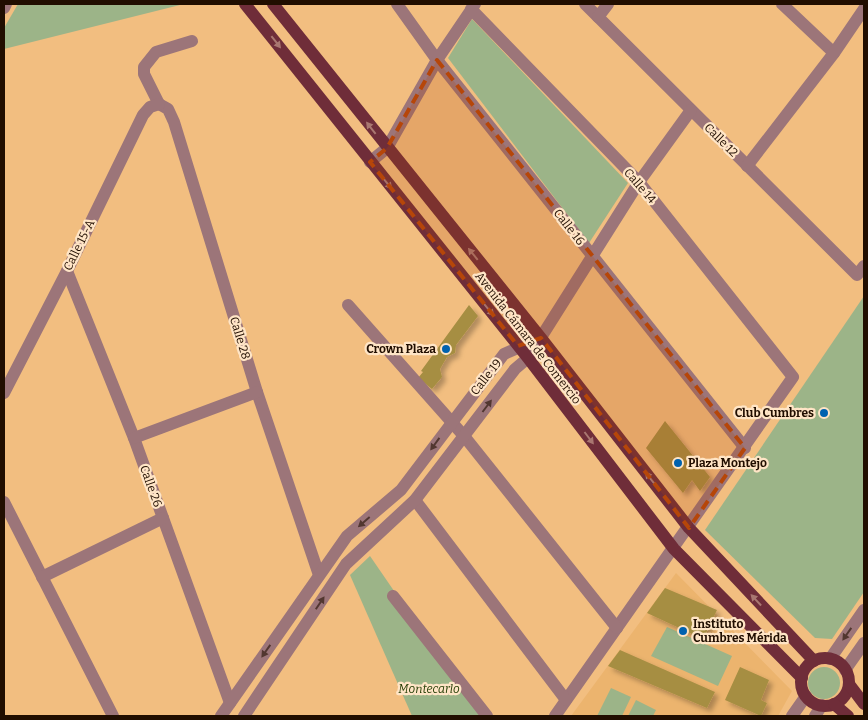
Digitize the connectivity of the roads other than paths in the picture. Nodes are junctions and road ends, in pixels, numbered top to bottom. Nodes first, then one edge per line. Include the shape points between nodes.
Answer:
1 (6, 4) edge
2 (245, 4) edge
3 (272, 4) edge
4 (397, 4) edge
5 (585, 4) edge
6 (608, 4) edge
7 (782, 4) edge
8 (473, 6) edge
9 (4, 8) edge
10 (864, 9) edge
11 (598, 18) junction
12 (192, 41) dead end
13 (834, 54) junction
14 (437, 60) junction
15 (159, 104) junction
16 (691, 110) junction
17 (387, 148) junction
18 (370, 162) junction
19 (747, 166) junction
20 (639, 182) junction
21 (591, 256) junction
22 (860, 270) edge
23 (67, 271) junction
24 (348, 305) dead end
25 (541, 338) junction
26 (518, 346) junction
27 (528, 358) junction
28 (257, 392) junction
29 (4, 393) edge
30 (451, 422) junction
31 (464, 436) junction
32 (134, 438) junction
33 (745, 448) junction
34 (415, 500) junction
35 (4, 502) edge
36 (163, 518) junction
37 (689, 528) junction
38 (674, 549) junction
39 (319, 575) junction
40 (42, 577) junction
41 (393, 596) dead end
42 (864, 610) edge
43 (617, 628) junction
44 (864, 643) edge
45 (830, 659) junction
46 (814, 661) junction
47 (846, 670) junction
48 (802, 678) junction
49 (849, 684) junction
50 (806, 696) junction
51 (566, 700) junction
52 (230, 704) junction
53 (828, 704) junction
54 (864, 704) edge
55 (113, 716) edge
56 (221, 716) edge
57 (244, 716) edge
58 (486, 716) edge
59 (555, 716) edge
60 (792, 716) edge
61 (815, 716) edge
62 (848, 716) edge

1 - 9 street
2 -> 18 main road, Avenida Cámara de Comercio
17 -> 3 main road, Avenida Cámara de Comercio
4 - 14 street, Calle 16
5 - 11 street, Calle 12
6 - 11 street
7 - 13 street
8 - 14 street
8 - 20 street, Calle 14
10 - 13 street
11 - 16 street, Calle 12
12 - 15 street, Calle 28 via 156,52 144,67 144,74
13 - 19 street
14 - 17 street
14 - 21 street, Calle 16
15 - 23 street, Calle 15-A via 150,107 143,115
15 - 28 street, Calle 28 via 168,109 174,122
16 - 19 street, Calle 12
16 - 20 street
17 - 18 street
25 -> 17 main road, Avenida Cámara de Comercio
18 -> 26 main road, Avenida Cámara de Comercio
19 - 22 street, Calle 12
20 - 21 street
20 - 33 street, Calle 14 via 793,377
21 - 25 street
21 - 33 street, Calle 16
23 - 29 street, Calle 15-A
23 - 32 street, Calle 26
24 - 30 street
25 - 26 street, Calle 19
25 - 27 street, Calle 19
37 -> 25 main road, Avenida Cámara de Comercio
26 - 27 main road, Avenida Cámara de Comercio
26 - 30 street, Calle 19 via 504,354
31 -> 27 street, Calle 19 via 515,369
27 -> 38 main road, Avenida Cámara de Comercio
28 - 32 street
28 - 39 street, Calle 28
30 - 31 street
30 -> 39 street, Calle 19 via 401,490 347,536
31 - 34 street, Calle 19
31 - 43 street
32 - 36 street, Calle 26
33 - 37 street
34 - 51 street
57 -> 34 street, Calle 19 via 346,564
35 - 40 street
36 - 40 street
36 - 52 street, Calle 26
37 - 38 street
46 -> 37 main road, Avenida Cámara de Comercio
38 - 43 street
38 - 48 main road, Avenida Cámara de Comercio
39 -> 52 street, Calle 19
40 - 55 street
41 - 58 street
42 -> 45 street
43 - 51 street
44 - 47 street
45 - 46 main road
45 - 47 main road
46 - 48 main road
47 - 49 main road
48 - 50 main road
49 - 53 main road via 844,696
49 - 54 main road
50 - 53 main road
50 - 60 street
51 - 59 street
52 - 56 street, Calle 19
53 - 61 street
53 - 62 main road

